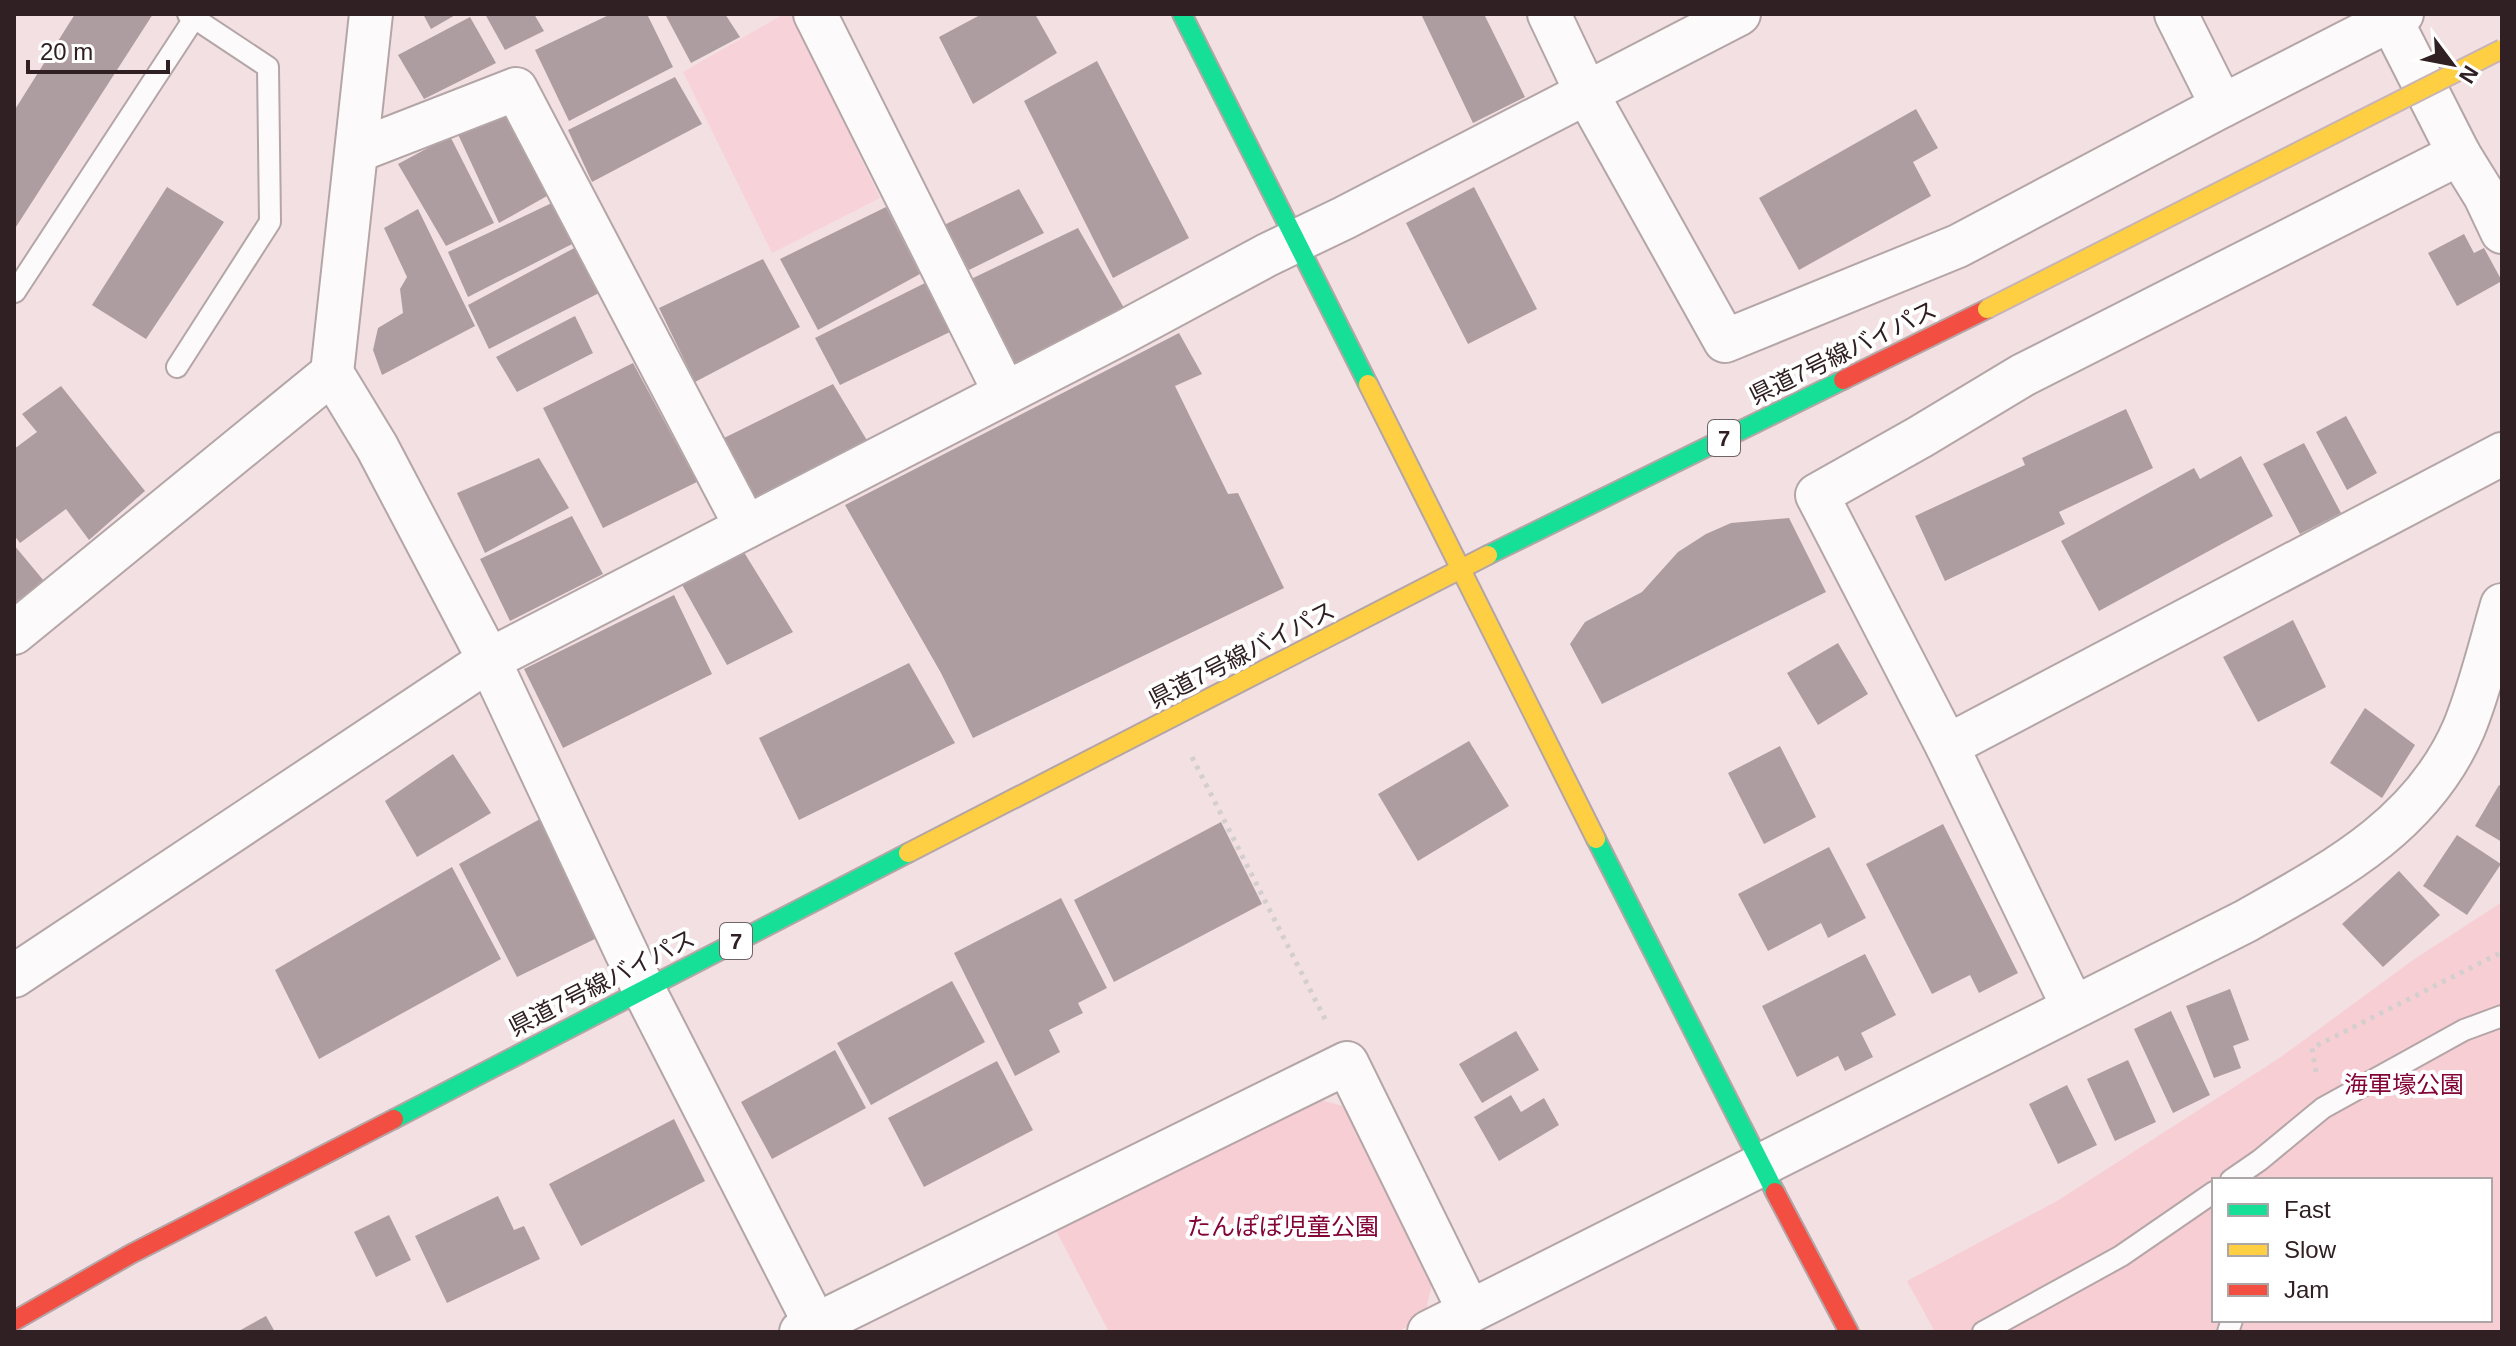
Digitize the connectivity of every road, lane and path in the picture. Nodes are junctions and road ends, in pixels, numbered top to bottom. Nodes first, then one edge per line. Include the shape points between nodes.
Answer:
1 (371, 14) edge
2 (815, 14) edge
3 (1182, 14) edge
4 (1549, 14) edge
5 (1739, 14) edge
6 (2176, 14) edge
7 (193, 15) edge
8 (2396, 17) edge
9 (2502, 49) edge
10 (1586, 92) junction
11 (2222, 106) junction
12 (357, 151) junction
13 (2459, 154) junction
14 (2502, 232) edge
15 (1296, 240) junction
16 (15, 292) edge
17 (177, 367) dead end
18 (332, 373) junction
19 (1005, 393) junction
20 (2502, 454) edge
21 (746, 527) junction
22 (1461, 568) junction
23 (2502, 605) edge
24 (14, 633) edge
25 (489, 660) junction
26 (1172, 718) junction
27 (1947, 746) junction
28 (2502, 952) edge
29 (14, 976) edge
30 (643, 988) junction
31 (2073, 1007) junction
32 (2502, 1016) edge
33 (1347, 1063) junction
34 (2323, 1108) junction
35 (1761, 1166) junction
36 (2259, 1170) edge
37 (2237, 1178) edge
38 (2212, 1193) edge
39 (1469, 1311) junction
40 (14, 1321) edge
41 (811, 1330) edge
42 (1429, 1332) edge
43 (1849, 1332) edge
44 (1983, 1332) edge

1 - 12 street
2 - 19 street
3 - 15 main road
4 - 10 street
5 - 10 street
6 - 11 street
7 - 16 lane
7 - 17 lane via 268,67 270,222
8 - 11 street
8 - 13 street
9 - 22 main road, 県道7号線バイパス / 7, bridge
10 - 11 street via 1725,341 1958,246
10 - 15 street
12 - 18 street
12 - 21 street via 516,89
13 - 14 street
13 - 27 street via 2023,375 1817,495
15 - 19 street
15 - 22 main road
18 - 24 street
18 - 25 street
19 - 21 street
20 - 27 street
21 - 25 street
22 - 26 main road, 県道7号線バイパス / 7
22 - 35 main road
23 - 31 street via 2462,731 2427,792 2403,818 2323,878
25 - 29 street
25 - 30 street
26 - 30 main road, 県道7号線バイパス / 7
26 - 33 path
27 - 31 street
28 - 34 path via 2312,1048
30 - 40 main road, 県道7号線バイパス / 7 via 131,1254
30 - 41 street
31 - 35 street
32 - 34 lane via 2464,1030
33 - 39 street
33 - 41 street
34 - 36 lane
35 - 39 street
35 - 43 main road
36 - 37 lane
38 - 44 lane via 2121,1256
39 - 42 street

